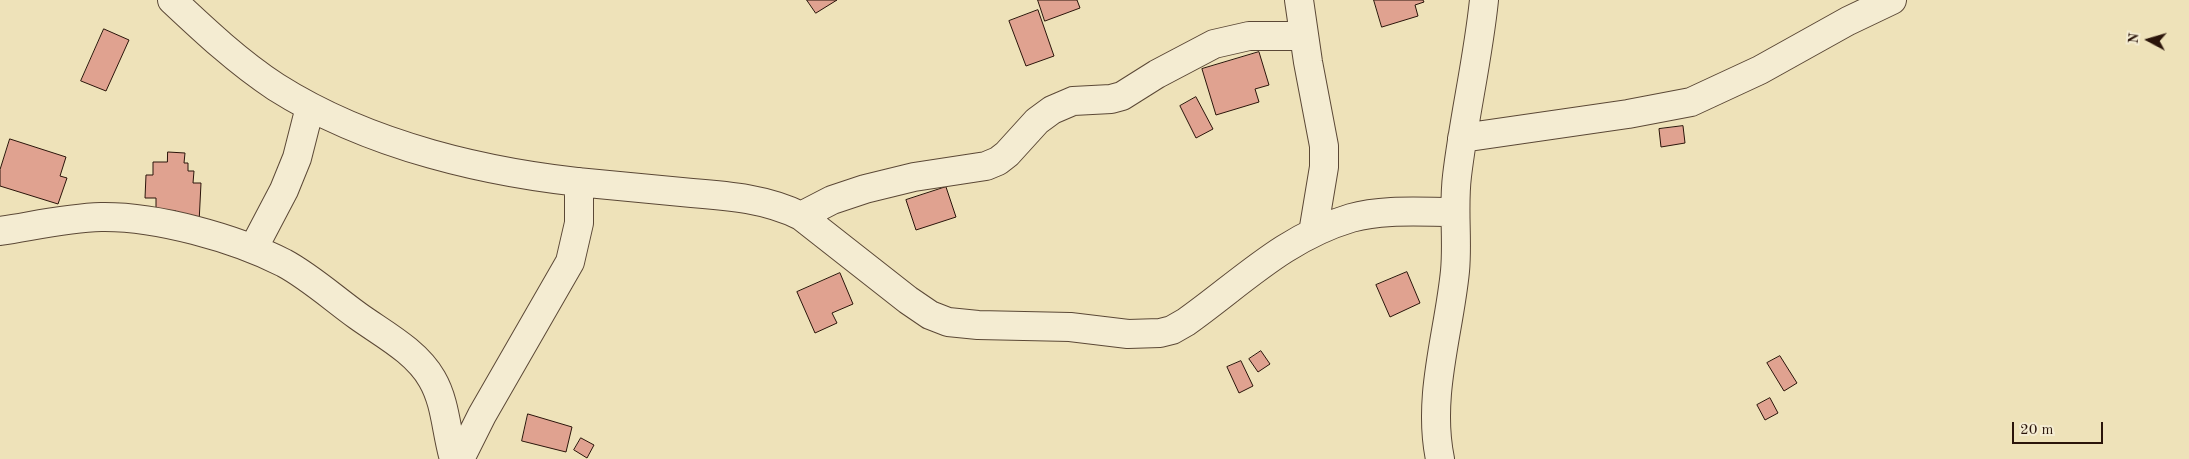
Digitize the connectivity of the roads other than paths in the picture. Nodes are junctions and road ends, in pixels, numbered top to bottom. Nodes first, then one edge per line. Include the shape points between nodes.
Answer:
1 (172, 0) edge
2 (1299, 0) edge
3 (1484, 0) edge
4 (1890, 0) edge
5 (1304, 36) junction
6 (310, 107) junction
7 (1462, 138) junction
8 (579, 182) junction
9 (1454, 212) junction
10 (802, 216) junction
11 (0, 231) edge
12 (1313, 234) junction
13 (252, 249) junction
14 (454, 459) edge
15 (460, 459) edge
16 (1440, 459) edge

1 - 6 street via 220,45 275,86
2 - 5 street
3 - 7 street via 1481,37
4 - 7 street via 1710,96 1692,102
5 - 10 street via 1249,36 1214,44 1122,96 1074,101 1052,110 1037,121 1007,154 992,164 865,189 832,200
5 - 12 street via 1324,146 1324,167
6 - 8 street via 429,154 494,170
6 - 13 street via 284,190
7 - 9 street
8 - 10 street via 744,198 785,208
8 - 15 street via 578,223 570,262
9 - 12 street via 1378,213 1351,218
9 - 16 street via 1455,270 1435,417
10 - 12 street via 900,294 930,315 948,322 1070,327 1128,334 1172,330 1273,255
11 - 13 street via 102,217 130,219 206,233
13 - 14 street via 312,281 420,361 439,394

